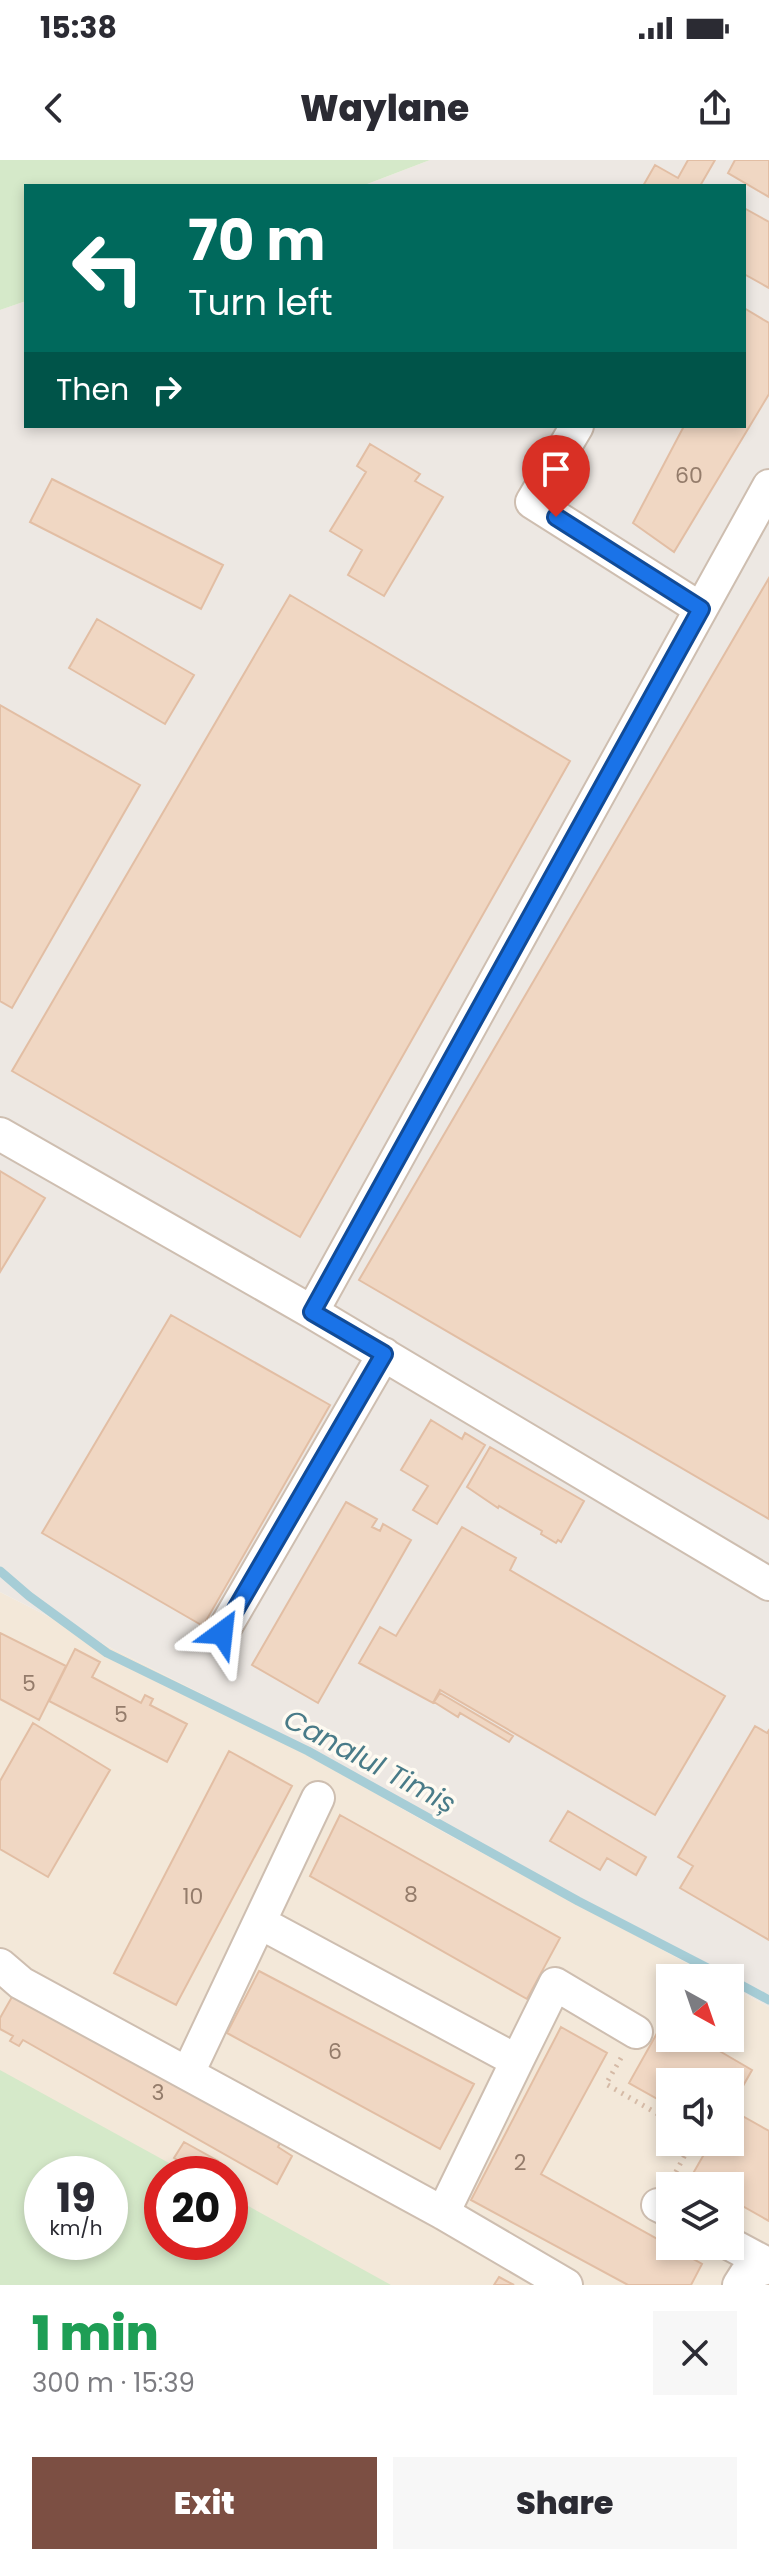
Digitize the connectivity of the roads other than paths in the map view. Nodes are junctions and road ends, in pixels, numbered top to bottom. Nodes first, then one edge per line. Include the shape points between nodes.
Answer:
1 (576, 428) edge
2 (769, 486) edge
3 (701, 609) junction
4 (0, 1134) edge
5 (312, 1312) junction
6 (384, 1354) junction
7 (769, 1584) edge
8 (222, 1633) dead end
9 (318, 1798) dead end
10 (261, 1923) junction
11 (0, 1965) edge
12 (636, 2032) road end
13 (517, 2061) junction
14 (188, 2073) junction
15 (443, 2213) junction
16 (744, 2252) edge
17 (769, 2266) edge
18 (566, 2285) edge
19 (739, 2285) edge

1 - 3 street via 532,502
2 - 3 street
3 - 5 street
4 - 5 street
5 - 6 street
6 - 7 street
6 - 8 street
9 - 10 street
10 - 13 street
10 - 14 street
11 - 14 street via 21,1983
12 - 13 street via 555,1984
13 - 15 street
14 - 15 street
15 - 18 street
16 - 17 street
17 - 19 street via 746,2274

